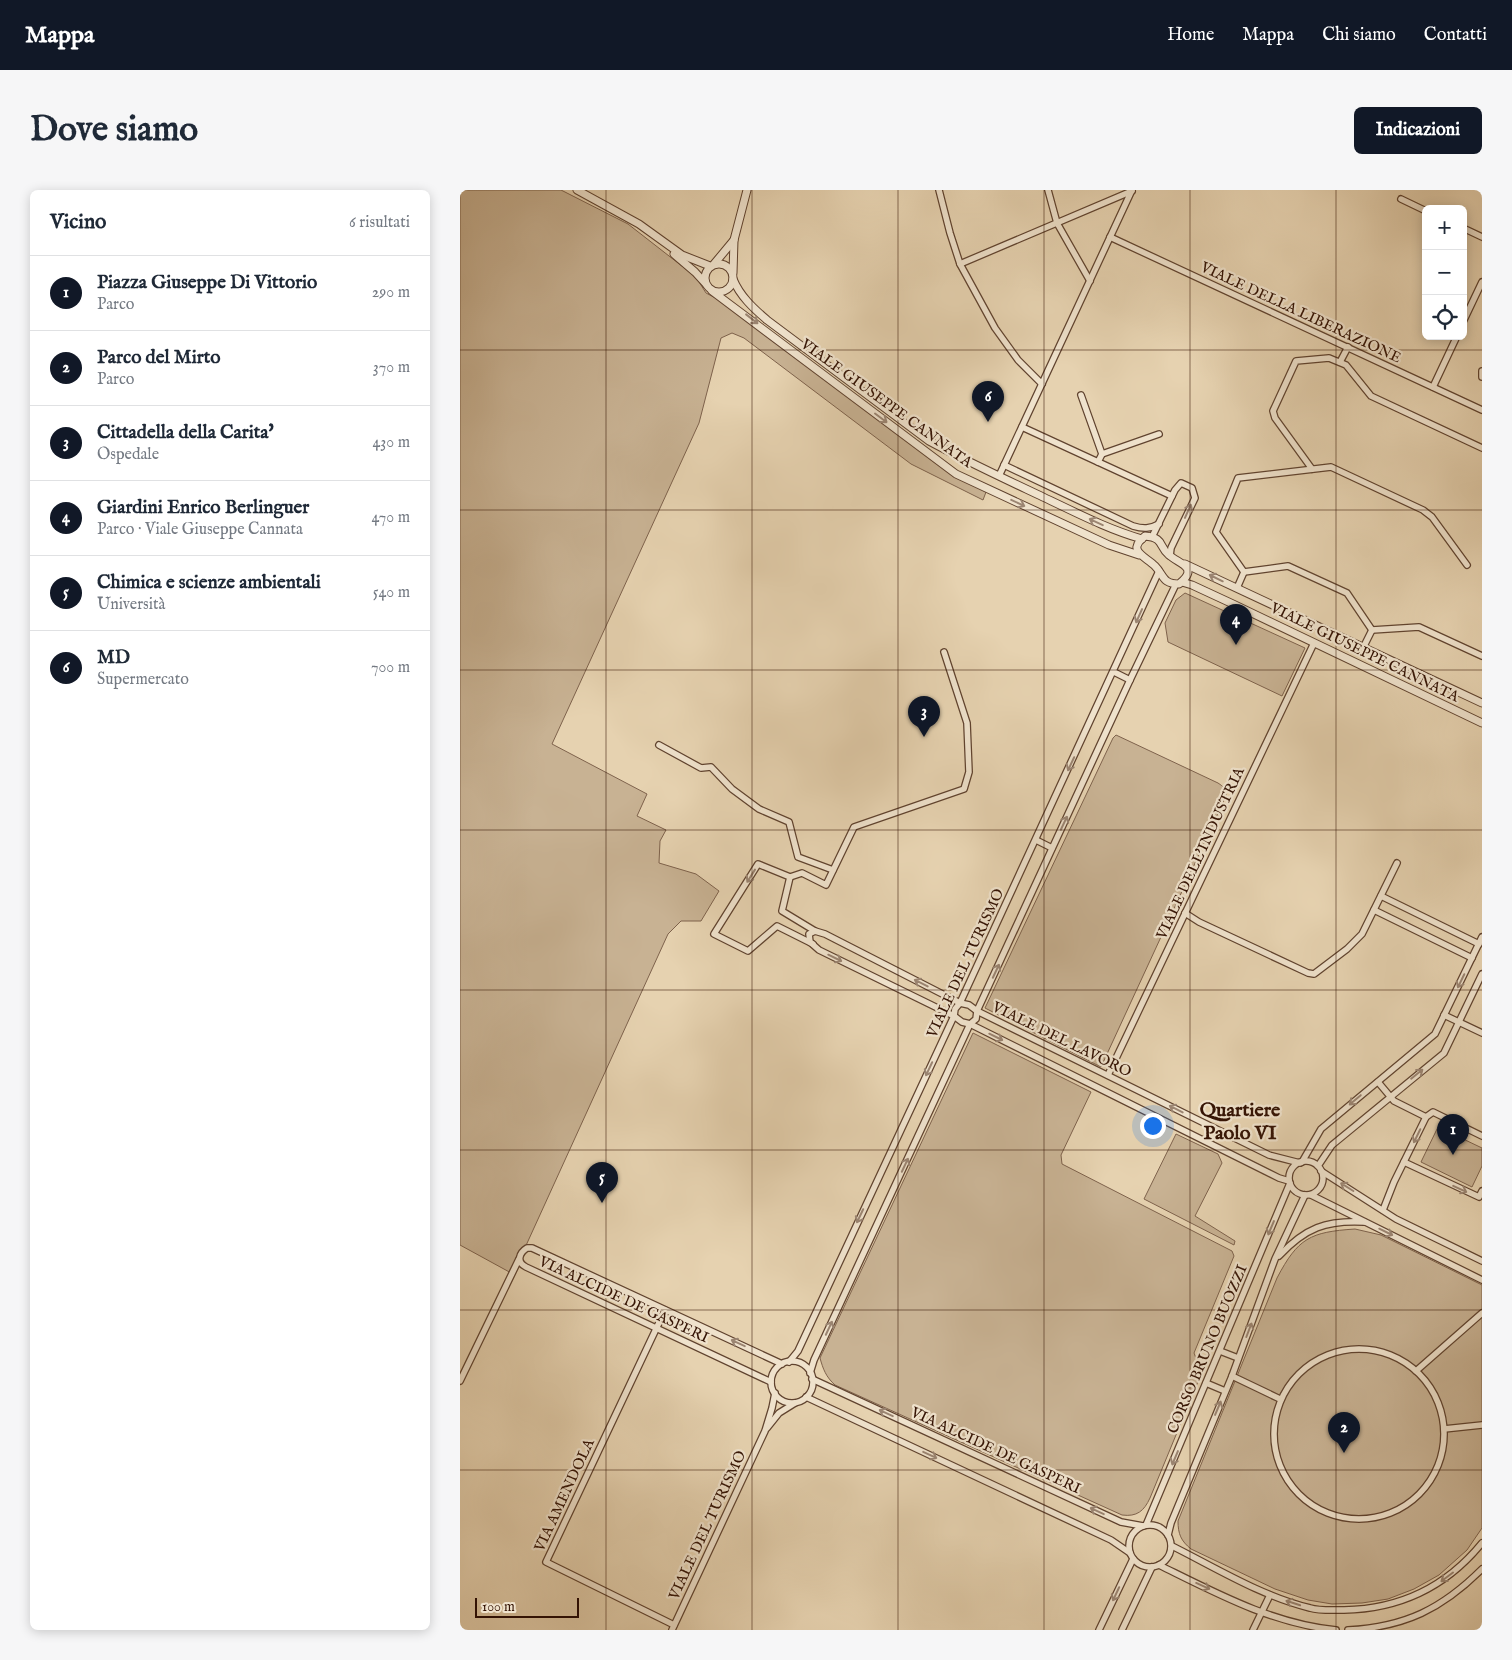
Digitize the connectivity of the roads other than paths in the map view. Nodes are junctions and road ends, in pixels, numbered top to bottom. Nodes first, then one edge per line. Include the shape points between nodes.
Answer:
1 (577, 190) edge
2 (747, 190) edge
3 (939, 190) edge
4 (1048, 190) edge
5 (1132, 190) edge
6 (1118, 193) edge
7 (1401, 199) dead end
8 (1422, 209) edge
9 (1057, 223) junction
10 (639, 224) junction
11 (1467, 230) edge
12 (1110, 237) junction
13 (1482, 237) edge
14 (734, 240) junction
15 (960, 264) junction
16 (712, 265) junction
17 (733, 277) junction
18 (1090, 281) junction
19 (1482, 282) edge
20 (706, 284) junction
21 (712, 291) junction
22 (1467, 314) edge
23 (1455, 340) edge
24 (1348, 347) junction
25 (1340, 362) junction
26 (1482, 371) edge
27 (1482, 377) edge
28 (1042, 384) junction
29 (1433, 387) junction
30 (1081, 395) dead end
31 (1482, 410) edge
32 (1022, 426) junction
33 (1159, 434) dead end
34 (1482, 448) edge
35 (1102, 454) junction
36 (1098, 462) junction
37 (1004, 465) junction
38 (1312, 469) junction
39 (998, 476) junction
40 (1172, 496) junction
41 (1159, 524) junction
42 (1152, 537) junction
43 (1142, 539) junction
44 (1139, 555) junction
45 (1170, 556) junction
46 (1185, 564) junction
47 (1467, 565) dead end
48 (1159, 572) junction
49 (1244, 572) junction
50 (1179, 583) junction
51 (1237, 588) junction
52 (1372, 630) junction
53 (1314, 642) junction
54 (1363, 648) junction
55 (944, 652) dead end
56 (1482, 656) edge
57 (1114, 672) junction
58 (1130, 680) junction
59 (1482, 703) edge
60 (1482, 723) edge
61 (659, 745) dead end
62 (1036, 840) junction
63 (1052, 848) junction
64 (1397, 863) dead end
65 (833, 870) junction
66 (790, 877) junction
67 (1381, 896) junction
68 (1374, 910) junction
69 (1185, 913) junction
70 (816, 931) junction
71 (1482, 937) edge
72 (812, 944) junction
73 (1479, 944) junction
74 (1472, 958) junction
75 (1482, 974) edge
76 (960, 1003) junction
77 (977, 1011) junction
78 (1444, 1015) junction
79 (954, 1016) junction
80 (1458, 1022) junction
81 (970, 1024) junction
82 (1482, 1033) edge
83 (1108, 1075) junction
84 (1378, 1082) junction
85 (1390, 1097) junction
86 (1426, 1117) junction
87 (1482, 1136) edge
88 (1301, 1162) junction
89 (1404, 1162) junction
90 (1320, 1169) junction
91 (1289, 1182) junction
92 (1308, 1195) junction
93 (1481, 1196) edge
94 (1383, 1210) junction
95 (1366, 1222) junction
96 (519, 1259) junction
97 (1276, 1259) junction
98 (1482, 1261) edge
99 (1482, 1280) edge
100 (665, 1310) junction
101 (1482, 1312) edge
102 (657, 1328) junction
103 (1220, 1351) junction
104 (1238, 1358) junction
105 (788, 1362) junction
106 (782, 1364) junction
107 (1416, 1371) junction
108 (812, 1376) junction
109 (1232, 1376) junction
110 (460, 1381) edge
111 (771, 1382) junction
112 (1206, 1383) junction
113 (1225, 1391) junction
114 (775, 1393) junction
115 (806, 1397) junction
116 (1280, 1399) junction
117 (795, 1402) junction
118 (1482, 1425) edge
119 (1444, 1430) junction
120 (765, 1431) junction
121 (1144, 1525) junction
122 (1168, 1534) junction
123 (1482, 1543) edge
124 (1172, 1546) junction
125 (1132, 1556) junction
126 (1159, 1565) junction
127 (1152, 1567) junction
128 (1482, 1569) edge
129 (1270, 1595) junction
130 (1262, 1612) junction
131 (673, 1628) edge
132 (1099, 1630) edge
133 (1122, 1630) edge
134 (1253, 1630) edge
135 (1336, 1630) edge
136 (1348, 1630) edge

1 - 10 street
2 - 14 street
3 - 15 street
4 - 9 street
5 - 6 street
5 - 12 street
6 - 9 street
7 - 8 street
9 - 15 street
9 - 18 street
10 - 16 street via 682,256
10 - 20 street
11 - 13 street
12 - 18 street
12 - 24 street, VIALE DELLA LIBERAZIONE
14 - 16 street
14 - 17 street
15 - 28 street via 995,328 1018,360
16 - 17 street via 728,266
16 - 20 street via 705,274
17 - 21 street via 726,290
17 - 39 street, VIALE GIUSEPPE CANNATA via 744,298 767,320 908,426 956,456
18 - 28 street
19 - 22 street
20 - 21 street
21 -> 44 street, VIALE GIUSEPPE CANNATA via 956,474 1109,545
23 - 29 street
24 - 25 street
24 - 29 street, VIALE DELLA LIBERAZIONE
25 - 34 street via 1371,396
25 - 38 street via 1329,358 1296,361 1273,411
26 - 27 street
28 - 32 street
29 - 31 street, VIALE DELLA LIBERAZIONE
30 - 35 street
32 - 36 street
32 - 37 street
33 - 35 street
35 - 36 street
36 - 40 street
37 - 39 street
37 - 41 street via 1133,526 1142,529
38 - 47 street via 1331,467 1423,510 1432,517
38 - 49 street via 1238,478 1216,532
43 -> 39 street, VIALE GIUSEPPE CANNATA via 1108,527
40 - 41 street
45 -> 40 street via 1195,498 1192,488 1181,483
41 - 42 street
42 - 43 street
42 - 45 street, VIALE GIUSEPPE CANNATA
43 - 44 street via 1137,550
44 - 48 street, VIALE GIUSEPPE CANNATA via 1156,566
45 - 46 street, VIALE GIUSEPPE CANNATA
46 - 50 street via 1186,575
51 -> 46 street, VIALE GIUSEPPE CANNATA
48 - 50 street, VIALE GIUSEPPE CANNATA via 1167,581
48 -> 57 street, VIALE DEL TURISMO
49 - 51 street
49 - 52 street via 1288,566 1317,579 1347,593
50 - 53 street, VIALE GIUSEPPE CANNATA via 1192,585
50 - 58 street, VIALE DEL TURISMO
51 - 54 street, VIALE GIUSEPPE CANNATA
52 - 54 street
52 - 56 street via 1419,627
53 - 60 street, VIALE GIUSEPPE CANNATA
53 - 69 street, VIALE DELL'INDUSTRIA
54 - 59 street, VIALE GIUSEPPE CANNATA
55 - 65 street via 967,723 969,772 964,789 854,827
57 - 58 street
57 -> 62 street, VIALE DEL TURISMO
63 -> 58 street, VIALE DEL TURISMO
61 - 65 street via 701,768 711,767 732,789 759,809 789,822 798,857
62 - 63 street
62 - 76 street, VIALE DEL TURISMO
77 -> 63 street, VIALE DEL TURISMO
64 - 67 street
65 - 66 street via 826,885 802,874
66 - 70 street, VIALE DEL LAVORO via 782,911
66 -> 72 street, VIALE DEL LAVORO via 758,864 714,934 748,951 777,926
67 - 68 street
67 - 73 street
68 - 69 street via 1362,934 1314,974
68 - 74 street
69 - 83 street, VIALE DELL'INDUSTRIA
70 - 72 street via 809,934
76 -> 70 street, VIALE DEL LAVORO
71 - 73 street
72 -> 79 street, VIALE DEL LAVORO
73 - 74 street
74 -> 78 street
75 - 80 street
76 - 77 street, VIALE DEL LAVORO
76 - 79 street, VIALE DEL TURISMO
77 - 81 street, VIALE DEL TURISMO via 976,1019
77 - 83 street, VIALE DEL LAVORO
78 - 80 street
78 - 84 street via 1435,1034
79 - 81 street, VIALE DEL LAVORO
79 -> 105 street, VIALE DEL TURISMO via 798,1351
80 - 82 street
85 -> 80 street via 1444,1053
81 -> 91 street, VIALE DEL LAVORO
108 -> 81 street, VIALE DEL TURISMO via 814,1360
88 -> 83 street, VIALE DEL LAVORO via 1269,1156
84 - 85 street
84 -> 88 street via 1321,1129
85 - 86 street
85 - 90 street via 1332,1145
86 - 87 street via 1433,1112
86 -> 89 street
88 - 90 street
88 - 91 street via 1291,1170
89 -> 93 street
89 - 94 street
90 - 92 street via 1323,1182 1320,1188
94 -> 90 street
91 - 92 street via 1295,1192
91 -> 103 street, CORSO BRUNO BUOZZI
92 - 95 street
92 - 97 street, CORSO BRUNO BUOZZI
94 - 98 street
95 - 97 street via 1326,1224 1310,1230 1296,1238
95 -> 99 street
96 - 100 street, VIA ALCIDE DE GASPERI via 523,1250 532,1248
96 - 102 street, VIA ALCIDE DE GASPERI via 526,1267
96 - 110 street
104 -> 97 street, CORSO BRUNO BUOZZI
100 - 102 street, VIA AMENDOLA
106 -> 100 street, VIA ALCIDE DE GASPERI
101 - 107 street
102 - 111 street, VIA ALCIDE DE GASPERI
102 - 131 street, VIA AMENDOLA via 546,1562
103 - 104 street
103 - 112 street, CORSO BRUNO BUOZZI
104 - 109 street, CORSO BRUNO BUOZZI
105 - 106 street
105 - 108 street via 801,1364
106 - 111 street via 774,1372
107 - 116 street via 1394,1356 1368,1349 1341,1350 1316,1360 1302,1371
107 - 119 street via 1434,1395
108 - 115 street
121 -> 108 street, VIA ALCIDE DE GASPERI via 1121,1522
109 - 113 street, CORSO BRUNO BUOZZI
109 - 116 street
111 - 114 street
112 - 113 street
112 -> 121 street, CORSO BRUNO BUOZZI
122 -> 113 street, CORSO BRUNO BUOZZI
114 - 117 street via 784,1401
114 - 120 street, VIALE DEL TURISMO
115 - 117 street
115 -> 125 street via 1111,1540
116 - 119 street via 1273,1422 1274,1447 1280,1470 1304,1500 1328,1515 1356,1520 1384,1516 1410,1504 1429,1483 1441,1458
117 - 120 street, VIALE DEL TURISMO via 779,1413
118 - 119 street
120 - 131 street, VIALE DEL TURISMO
121 - 122 street via 1159,1526
121 - 125 street via 1132,1534 1129,1547
122 - 124 street
123 -> 129 street via 1445,1579 1394,1603 1353,1610 1312,1609
124 - 126 street via 1168,1557
124 - 129 street
125 - 127 street via 1145,1567
125 -> 132 street
126 - 127 street
126 -> 130 street
127 - 133 street
128 - 136 street via 1452,1596 1418,1615 1379,1627
129 - 130 street
130 - 134 street
130 - 135 street via 1300,1625

